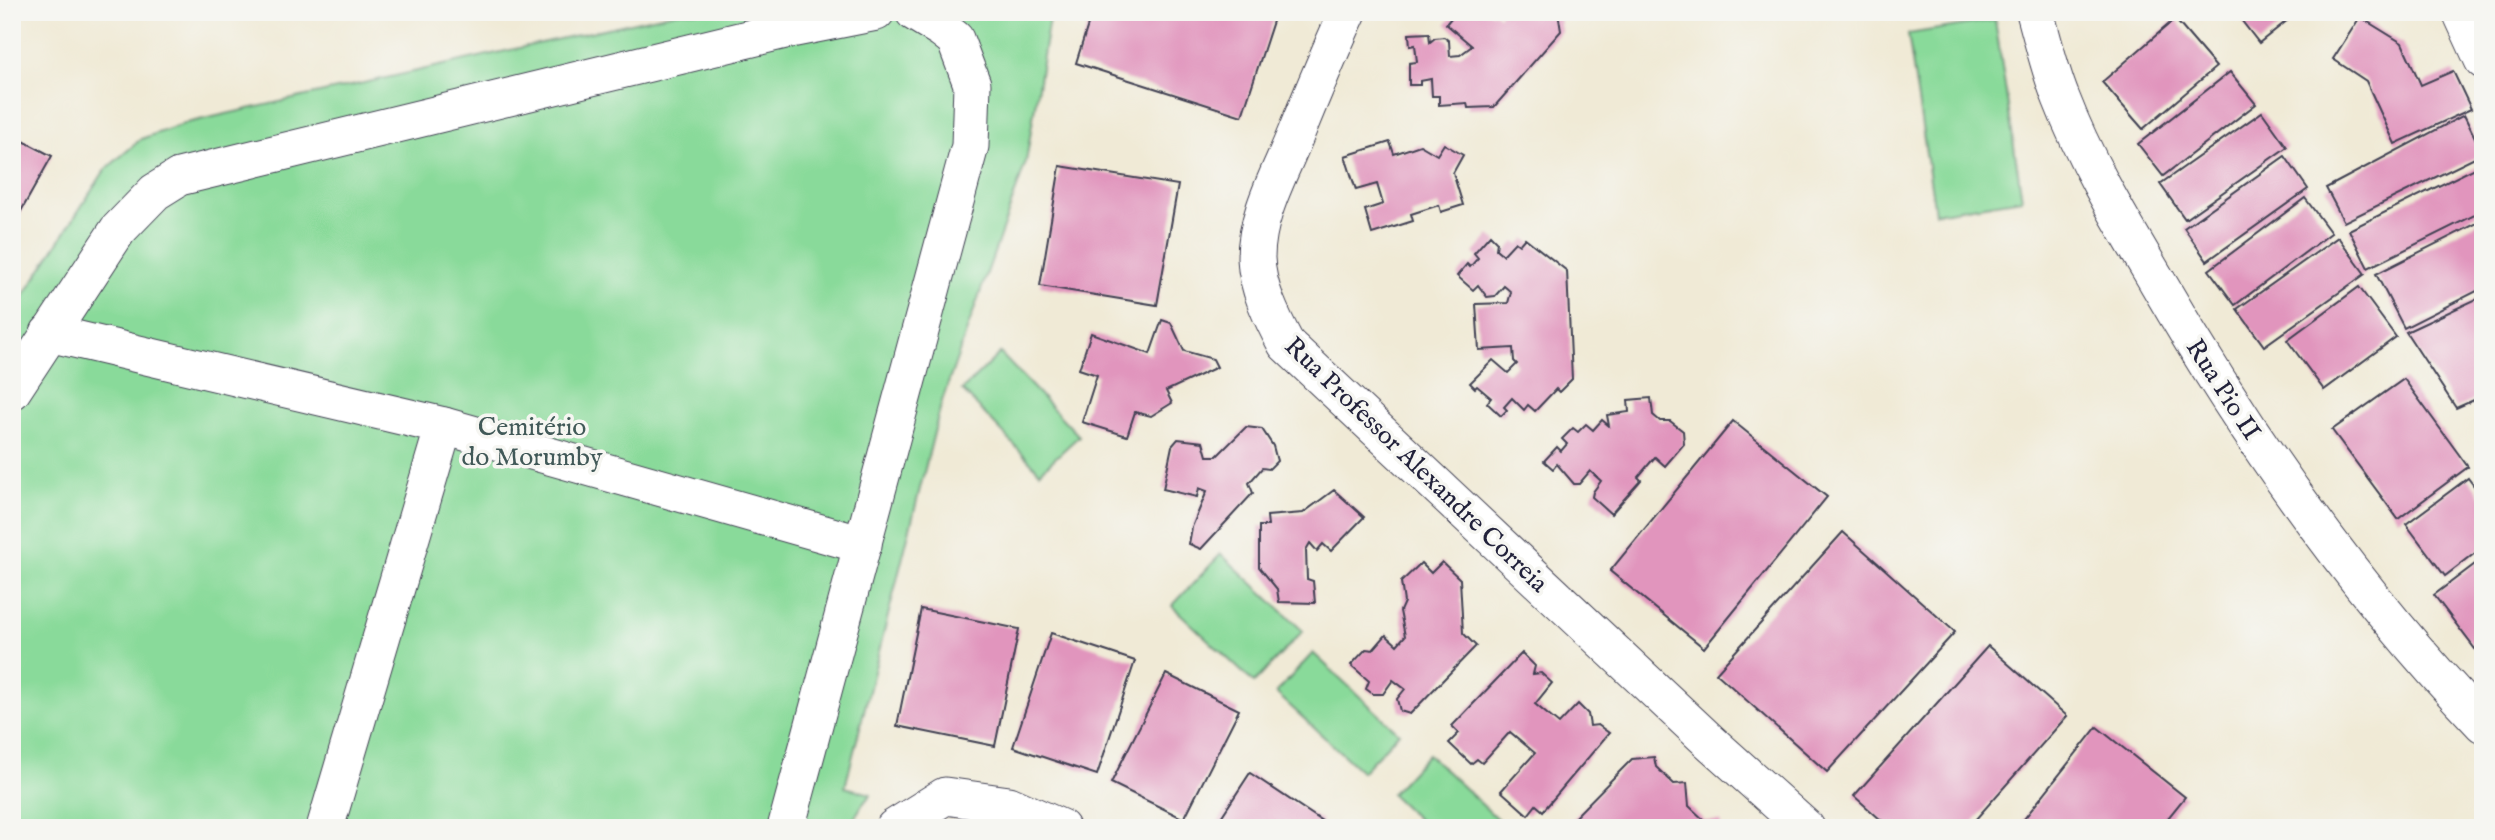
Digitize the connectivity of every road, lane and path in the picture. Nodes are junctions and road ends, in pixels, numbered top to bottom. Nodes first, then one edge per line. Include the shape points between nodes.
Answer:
1 (876, 12) edge
2 (914, 12) edge
3 (1348, 12) edge
4 (2035, 12) edge
5 (49, 333) junction
6 (12, 391) edge
7 (444, 426) junction
8 (863, 545) junction
9 (2483, 724) edge
10 (325, 828) edge
11 (786, 828) edge
12 (894, 828) edge
13 (1061, 828) edge
14 (1806, 828) edge

1 - 5 street via 179,177 155,192 118,230
2 - 8 street via 955,39 972,84 970,146
3 - 14 street, Rua Professor Alexandre Correia via 1260,222 1256,260 1272,320 1286,344
4 - 9 street, Rua Pio II via 2060,97 2099,182 2227,398 2356,577 2436,675
5 - 6 street
5 - 7 street
7 - 8 street
7 - 10 street
8 - 11 street
12 - 13 street via 945,796 1009,805

